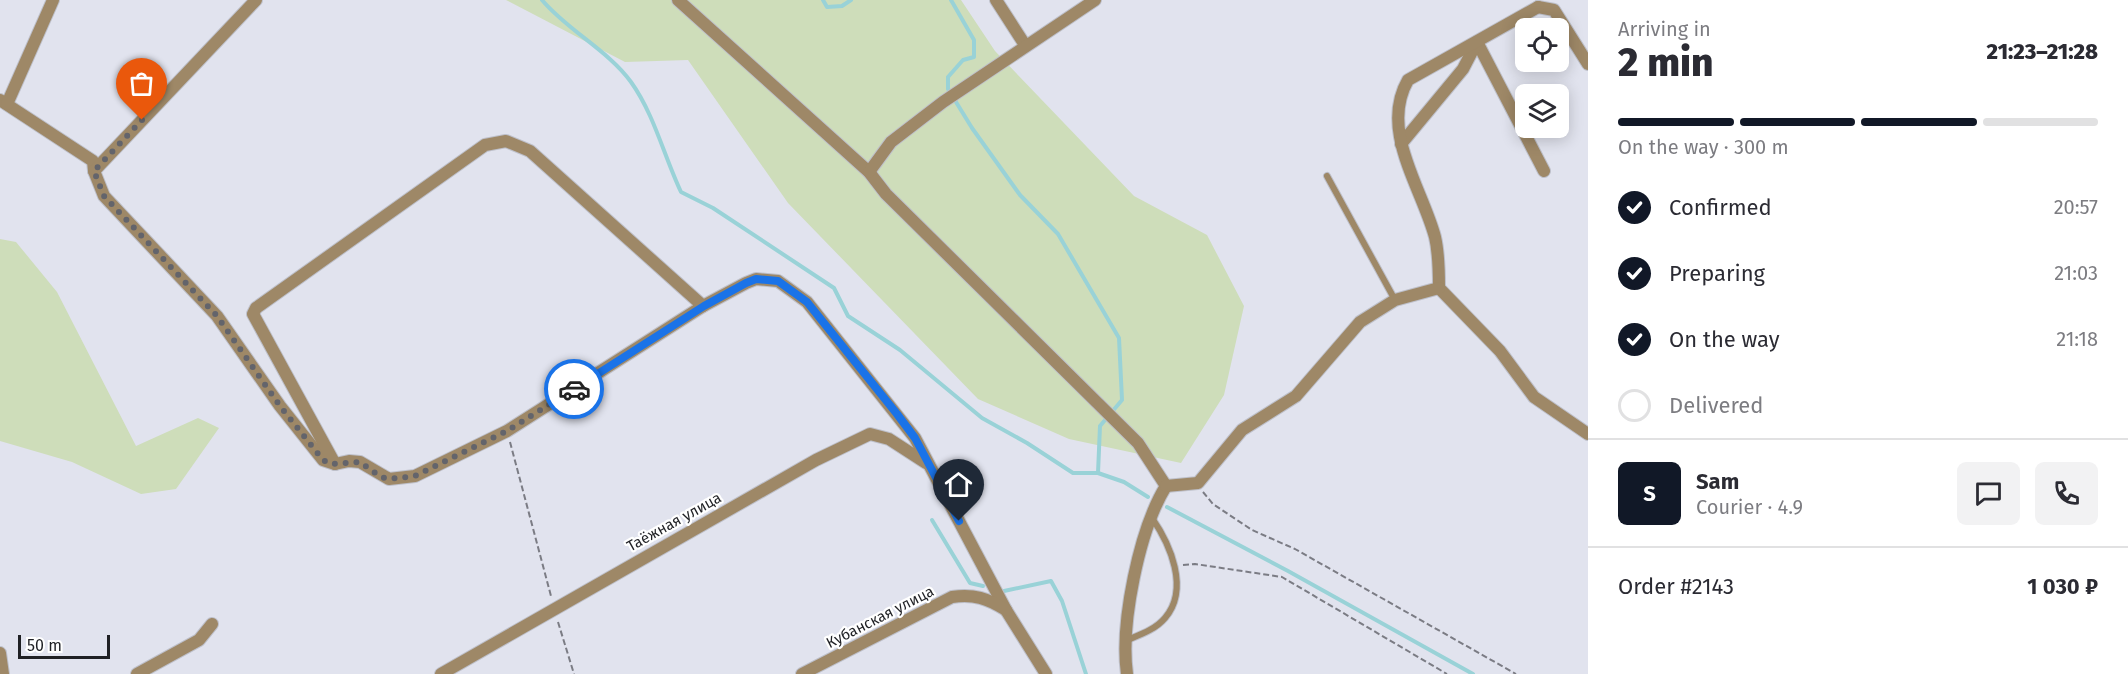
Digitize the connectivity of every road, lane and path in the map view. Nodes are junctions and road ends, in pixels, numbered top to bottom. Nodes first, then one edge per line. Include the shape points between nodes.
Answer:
1 (53, 0) edge
2 (256, 0) edge
3 (678, 0) edge
4 (996, 0) edge
5 (1095, 0) edge
6 (1536, 4) edge
7 (1477, 42) junction
8 (1025, 45) junction
9 (1588, 64) edge
10 (4, 102) edge
11 (1401, 144) junction
12 (94, 171) junction
13 (1544, 171) dead end
14 (869, 172) junction
15 (1327, 176) dead end
16 (1439, 288) junction
17 (1395, 300) junction
18 (704, 306) junction
19 (507, 431) junction
20 (1588, 434) edge
21 (926, 463) junction
22 (335, 465) junction
23 (1198, 483) junction
24 (1166, 486) junction
25 (1152, 518) junction
26 (1174, 565) junction
27 (554, 607) junction
28 (1006, 610) junction
29 (212, 624) dead end
30 (1125, 641) junction
31 (0, 653) edge
32 (3, 674) edge
33 (137, 674) edge
34 (441, 674) edge
35 (574, 674) edge
36 (802, 674) edge
37 (1046, 674) edge
38 (1127, 674) edge
39 (1447, 674) edge
40 (1516, 674) edge

1 - 10 street
2 - 12 street
3 - 14 street
4 - 8 street
5 - 8 street
6 - 7 street
6 - 9 street via 1554,10
7 - 11 street via 1463,69
7 - 11 street via 1407,80 1400,94 1397,124
7 - 13 street
8 - 14 street via 891,142
10 - 12 street via 87,154
11 - 16 street via 1435,238
12 - 22 street via 104,196 217,316 280,406 323,460
14 - 24 street via 886,194 1138,443
15 - 17 lane
16 - 17 street
16 - 20 street via 1500,351 1534,397
17 - 23 street via 1360,322 1296,396 1242,430
18 - 19 street
18 - 21 street via 756,279 778,281 795,291 897,414 915,438
18 - 22 street via 530,151 506,141 486,145 256,308 253,314
19 - 22 street via 415,476 381,477 355,461
19 - 27 path
21 - 27 street, Таёжная улица via 889,439 870,434 816,460
21 - 28 street
23 - 24 street
23 - 40 path via 1213,504 1252,530 1294,549
24 - 25 street
25 - 26 lane via 1164,534
25 - 30 street via 1138,560
26 - 30 lane via 1174,602 1166,618
26 - 39 path via 1195,564 1281,577
27 - 34 street, Таёжная улица
27 - 35 path
28 - 36 street, Кубанская улица via 986,598 969,594 952,597
28 - 37 street
29 - 33 street via 199,640
30 - 38 street
31 - 32 street

